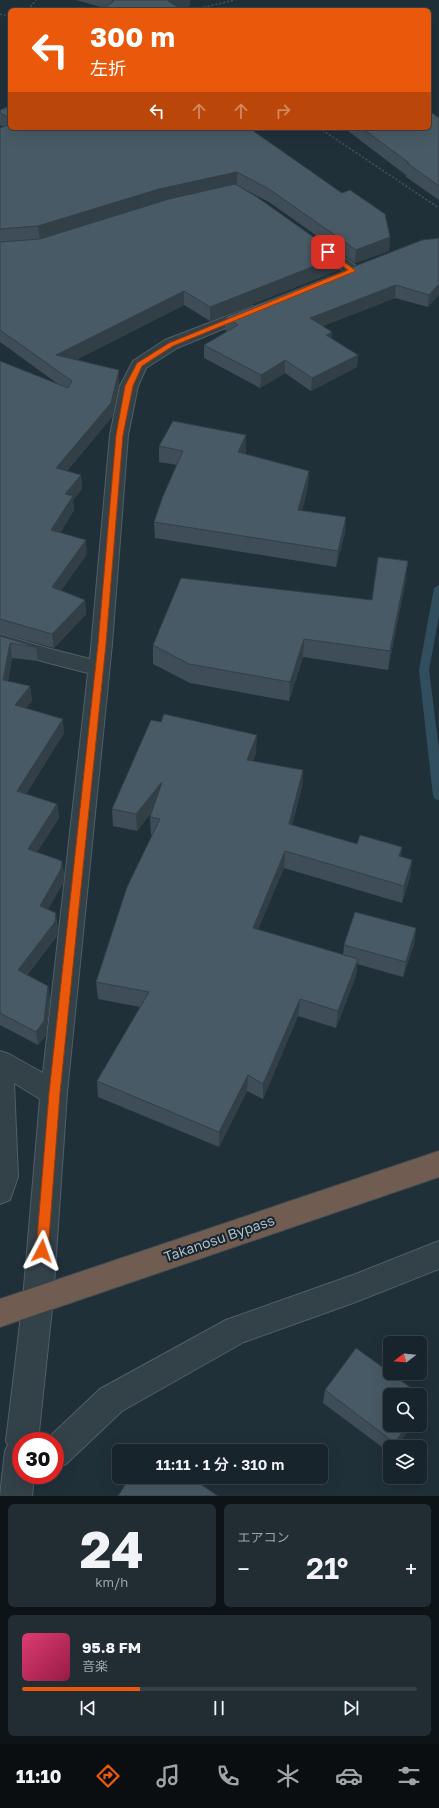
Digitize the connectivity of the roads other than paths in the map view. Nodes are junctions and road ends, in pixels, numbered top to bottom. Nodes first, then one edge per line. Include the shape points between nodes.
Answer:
1 (302, 234) edge
2 (331, 280) edge
3 (273, 303) edge
4 (0, 641) edge
5 (99, 668) junction
6 (0, 1062) edge
7 (0, 1073) edge
8 (54, 1093) junction
9 (439, 1164) edge
10 (0, 1191) edge
11 (439, 1255) edge
12 (38, 1299) junction
13 (0, 1313) edge
14 (23, 1432) edge
15 (64, 1444) edge

1 - 2 street via 360,268
3 - 5 street via 171,344 139,365 132,379 119,435
4 - 5 street
5 - 8 street
6 - 8 street
7 - 10 street via 4,1177
8 - 12 street
9 - 12 highway, Takanosu Bypass
11 - 15 street via 353,1289 236,1330 111,1400
12 - 13 highway, Takanosu Bypass
12 - 14 street

